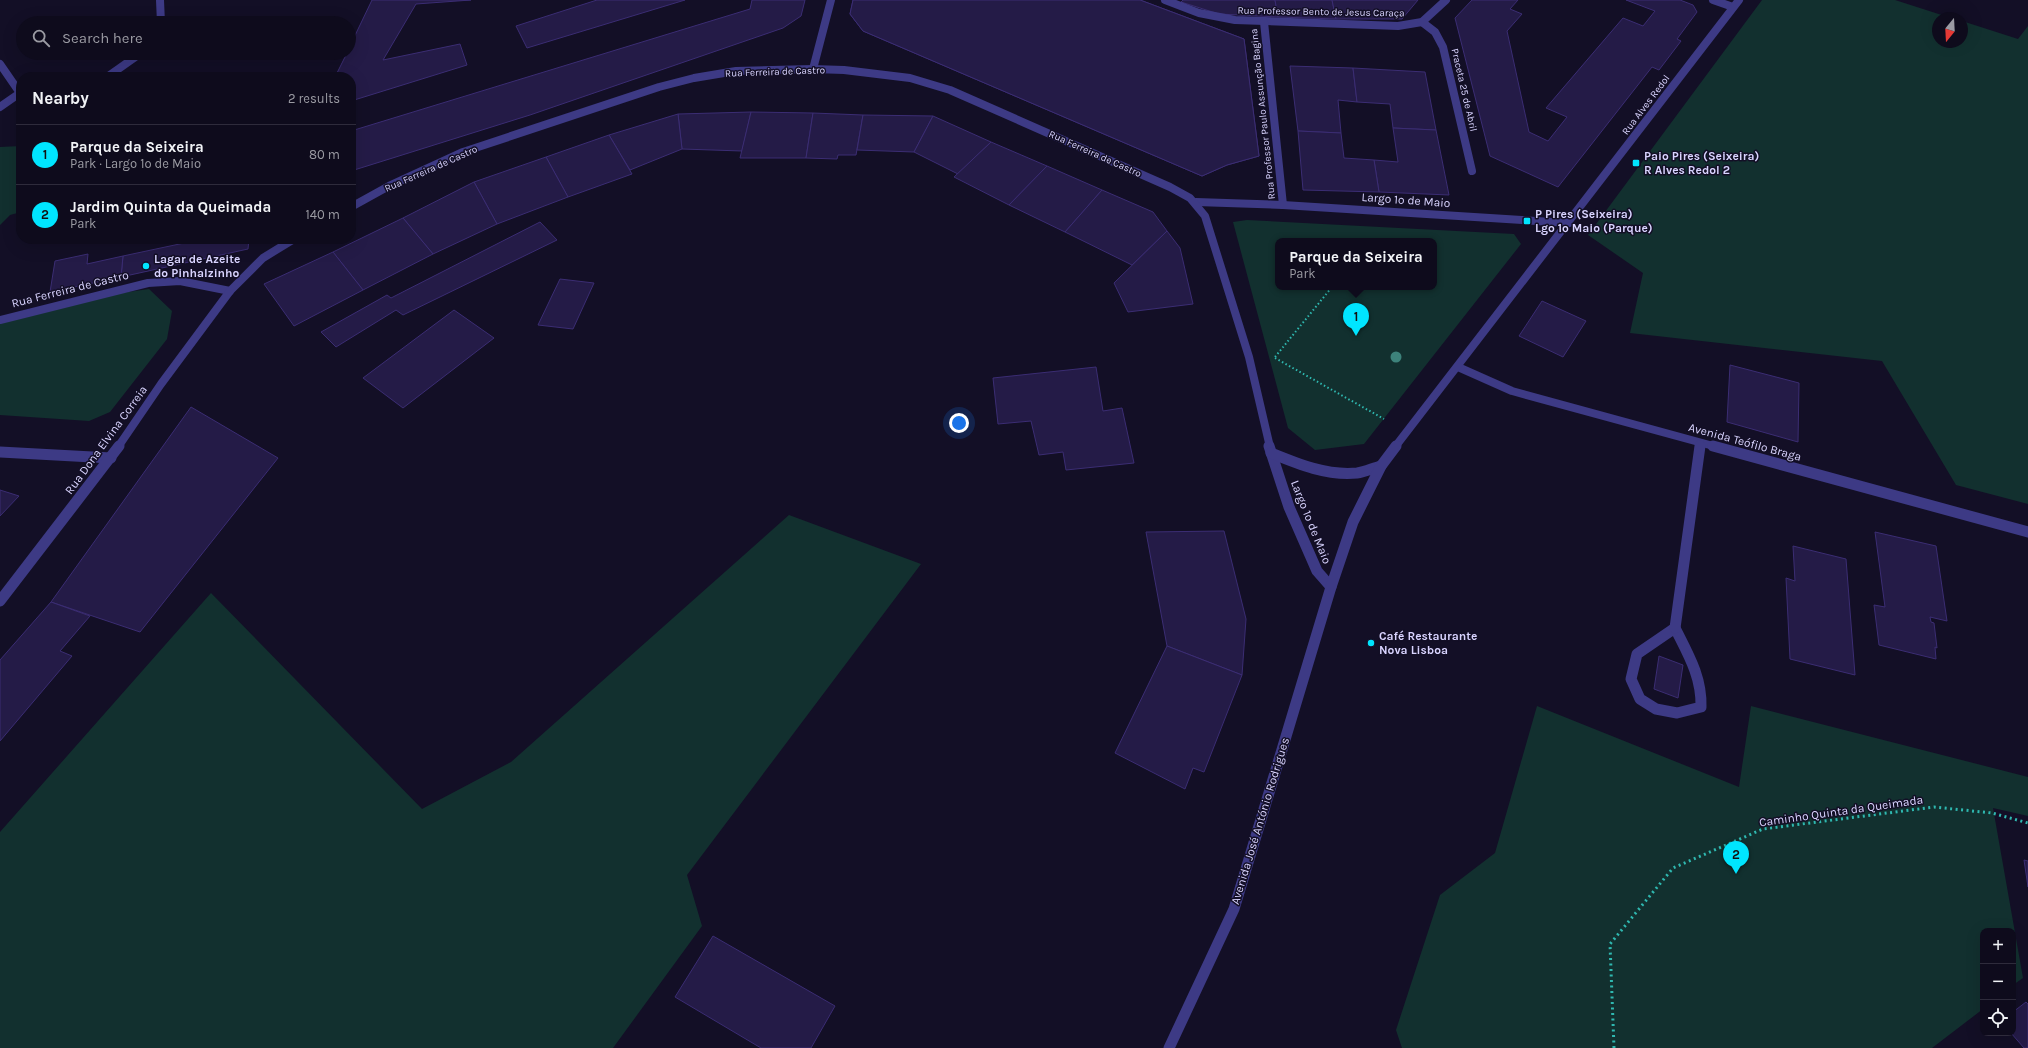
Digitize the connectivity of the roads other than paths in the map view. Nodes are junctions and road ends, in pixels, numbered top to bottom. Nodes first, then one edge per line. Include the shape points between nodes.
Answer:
1 (160, 0) edge
2 (831, 0) edge
3 (1165, 0) edge
4 (1446, 0) edge
5 (1713, 0) edge
6 (1739, 0) edge
7 (1733, 7) junction
8 (161, 16) edge
9 (1264, 22) junction
10 (1422, 22) junction
11 (131, 60) edge
12 (0, 64) edge
13 (813, 68) junction
14 (114, 72) edge
15 (16, 87) edge
16 (16, 96) edge
17 (0, 107) edge
18 (1472, 171) dead end
19 (1196, 202) junction
20 (356, 204) edge
21 (1283, 205) junction
22 (1570, 223) junction
23 (286, 244) edge
24 (230, 291) junction
25 (0, 320) edge
26 (1458, 367) junction
27 (1700, 444) junction
28 (0, 452) edge
29 (1271, 453) junction
30 (111, 458) junction
31 (1381, 466) junction
32 (2028, 532) edge
33 (1331, 587) junction
34 (0, 601) edge
35 (1676, 628) junction
36 (1169, 1048) edge

1 - 8 street
2 - 13 street
3 - 9 street, Rua Professor Bento de Jesus Caraça via 1216,18
4 - 10 street, Rua Professor Bento de Jesus Caraça
5 - 7 street
6 - 7 street, Rua Alves Redol
7 - 22 street, Rua Alves Redol
9 - 10 street, Rua Professor Bento de Jesus Caraça via 1398,26
9 - 21 street, Rua Professor Paulo Assunção Bagina
10 - 18 street, Praceta 25 de Abril via 1435,32 1443,47
11 - 14 street
12 - 15 street
13 - 19 street, Rua Ferreira de Castro via 910,78 950,90 1170,187
13 - 20 street, Rua Ferreira de Castro via 736,71 659,87 463,152
16 - 17 street
19 - 21 street, Largo 1º de Maio
19 - 29 street, Largo 1º de Maio via 1205,216 1249,357
21 - 22 street, Largo 1º de Maio
22 - 26 street, Largo 1º de Maio
23 - 24 street via 263,258
24 - 25 street, Rua Ferreira de Castro via 180,281 148,283
24 - 30 street, Rua Dona Elvina Correia via 165,378
26 - 27 street, Avenida Teófilo Braga via 1512,391
26 - 31 street, Largo 1º de Maio
27 - 32 street, Avenida Teófilo Braga
27 - 35 street
28 - 30 street
29 - 31 street, Largo 1º de Maio via 1305,467 1332,472 1358,473
29 - 33 street, Largo 1º de Maio via 1289,507 1317,572
30 - 34 street, Rua Dona Elvina Correia
31 - 33 street, Largo 1º de Maio via 1353,522
33 - 36 street, Avenida José António Rodrigues via 1234,909
35 - 35 street via 1636,654 1631,679 1640,698 1656,709 1677,714 1701,707 1703,693

